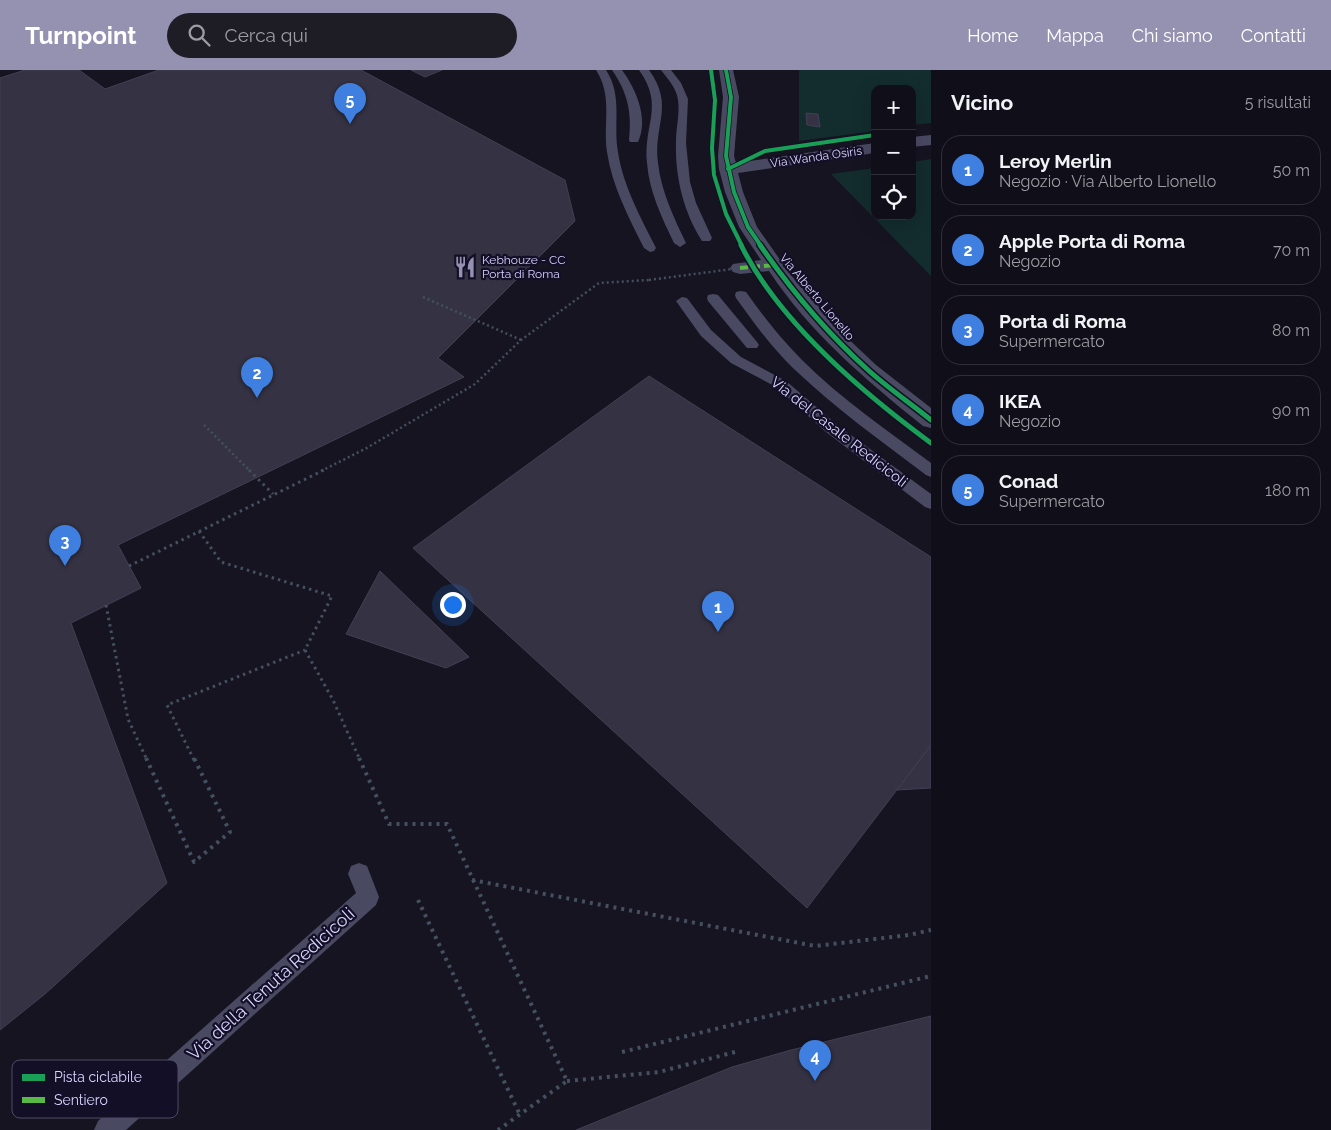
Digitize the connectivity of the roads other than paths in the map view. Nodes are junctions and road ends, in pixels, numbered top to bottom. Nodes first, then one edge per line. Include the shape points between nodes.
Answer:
1 (601, 70) edge
2 (617, 70) edge
3 (644, 70) edge
4 (666, 70) edge
5 (726, 70) edge
6 (634, 140) dead end
7 (931, 140) edge
8 (916, 142) edge
9 (871, 149) edge
10 (728, 169) junction
11 (706, 238) dead end
12 (680, 243) dead end
13 (650, 248) dead end
14 (774, 265) junction
15 (740, 268) road end
16 (741, 295) dead end
17 (713, 298) dead end
18 (682, 301) dead end
19 (752, 345) dead end
20 (931, 420) edge
21 (897, 460) dead end
22 (931, 471) edge
23 (931, 481) edge
24 (931, 504) edge
25 (359, 874) dead end
26 (178, 1066) edge
27 (120, 1118) edge
28 (107, 1130) edge

1 - 13 lane via 608,80 612,96 611,136 616,169
2 - 6 lane via 636,108
3 - 12 lane via 658,95 651,150 654,172
4 - 11 lane via 683,99 681,143 684,182
5 - 10 street, Via Alberto Lionello via 731,97 726,156
7 - 8 street
9 - 10 street, Via Wanda Osiris
10 - 14 street, Via Alberto Lionello via 746,222
14 - 15 street
14 - 20 street, Via Alberto Lionello via 853,356
16 - 22 lane via 807,373
17 - 19 lane
18 - 24 lane, Via del Casale Redicicoli via 706,333 730,355 781,384 831,428
21 - 23 lane
25 - 26 lane, Via della Tenuta Redicicoli via 368,897
27 - 28 lane, Via della Tenuta Redicicoli

